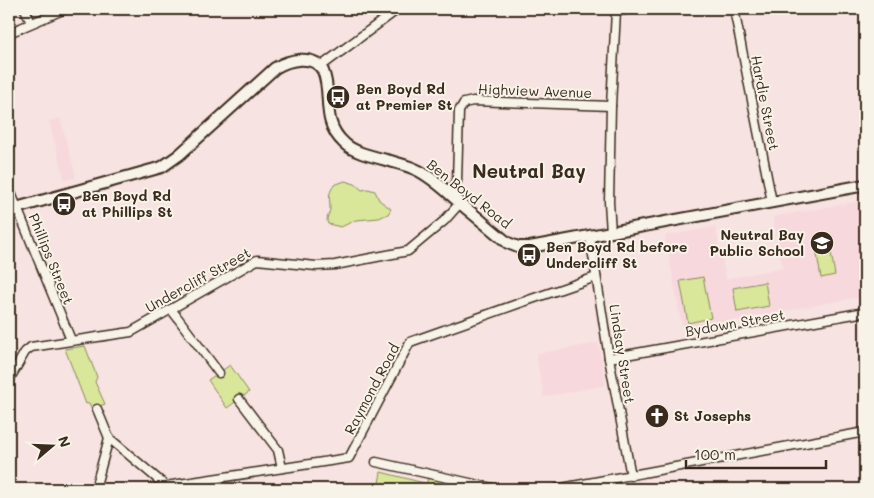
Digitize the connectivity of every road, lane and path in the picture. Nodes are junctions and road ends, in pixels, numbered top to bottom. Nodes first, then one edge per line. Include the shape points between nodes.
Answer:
1 (25, 9) edge
2 (65, 9) edge
3 (398, 9) edge
4 (632, 9) edge
5 (734, 9) edge
6 (614, 10) edge
7 (31, 23) junction
8 (9, 33) edge
9 (320, 67) junction
10 (611, 106) junction
11 (865, 185) edge
12 (9, 188) edge
13 (449, 194) junction
14 (772, 202) junction
15 (460, 203) junction
16 (13, 209) edge
17 (611, 232) junction
18 (590, 236) junction
19 (596, 278) junction
20 (171, 309) junction
21 (865, 312) edge
22 (71, 340) junction
23 (609, 358) junction
24 (219, 373) dead end
25 (9, 380) edge
26 (239, 399) dead end
27 (97, 410) dead end
28 (865, 432) edge
29 (109, 438) junction
30 (376, 462) dead end
31 (282, 468) junction
32 (631, 476) junction
33 (171, 488) edge
34 (95, 489) edge
35 (497, 489) edge
36 (556, 489) edge

1 - 7 street
2 - 7 street
3 - 9 street
4 - 6 street
5 - 14 street, Hardie Street
6 - 10 street
7 - 8 street
9 - 13 street, Ben Boyd Road via 325,77 329,116 336,135 344,143 360,152 415,169
9 - 16 street via 309,61 295,60 275,68 162,167
10 - 13 street, Highview Avenue via 464,102 459,111 458,182
10 - 17 street
11 - 14 street, Ben Boyd Road
12 - 16 street, Phillips Street
13 - 15 street, Ben Boyd Road
14 - 17 street, Ben Boyd Road
15 - 18 street, Ben Boyd Road via 518,248
15 - 20 street, Undercliff Street via 408,252 335,265 257,260
16 - 22 street, Phillips Street
17 - 18 street, Ben Boyd Road
18 - 19 street, Lindsay Street
19 - 23 street, Lindsay Street
19 - 31 street, Raymond Road via 410,342 349,458
20 - 22 street, Undercliff Street via 131,332
20 - 24 street
21 - 23 street, Bydown Street
22 - 25 street, Undercliff Street via 31,347
23 - 32 street, Lindsay Street
26 - 31 street via 278,450
27 - 29 street
28 - 32 street
29 - 33 street
29 - 34 street
30 - 35 street
31 - 33 street, Raymond Road
32 - 36 street

